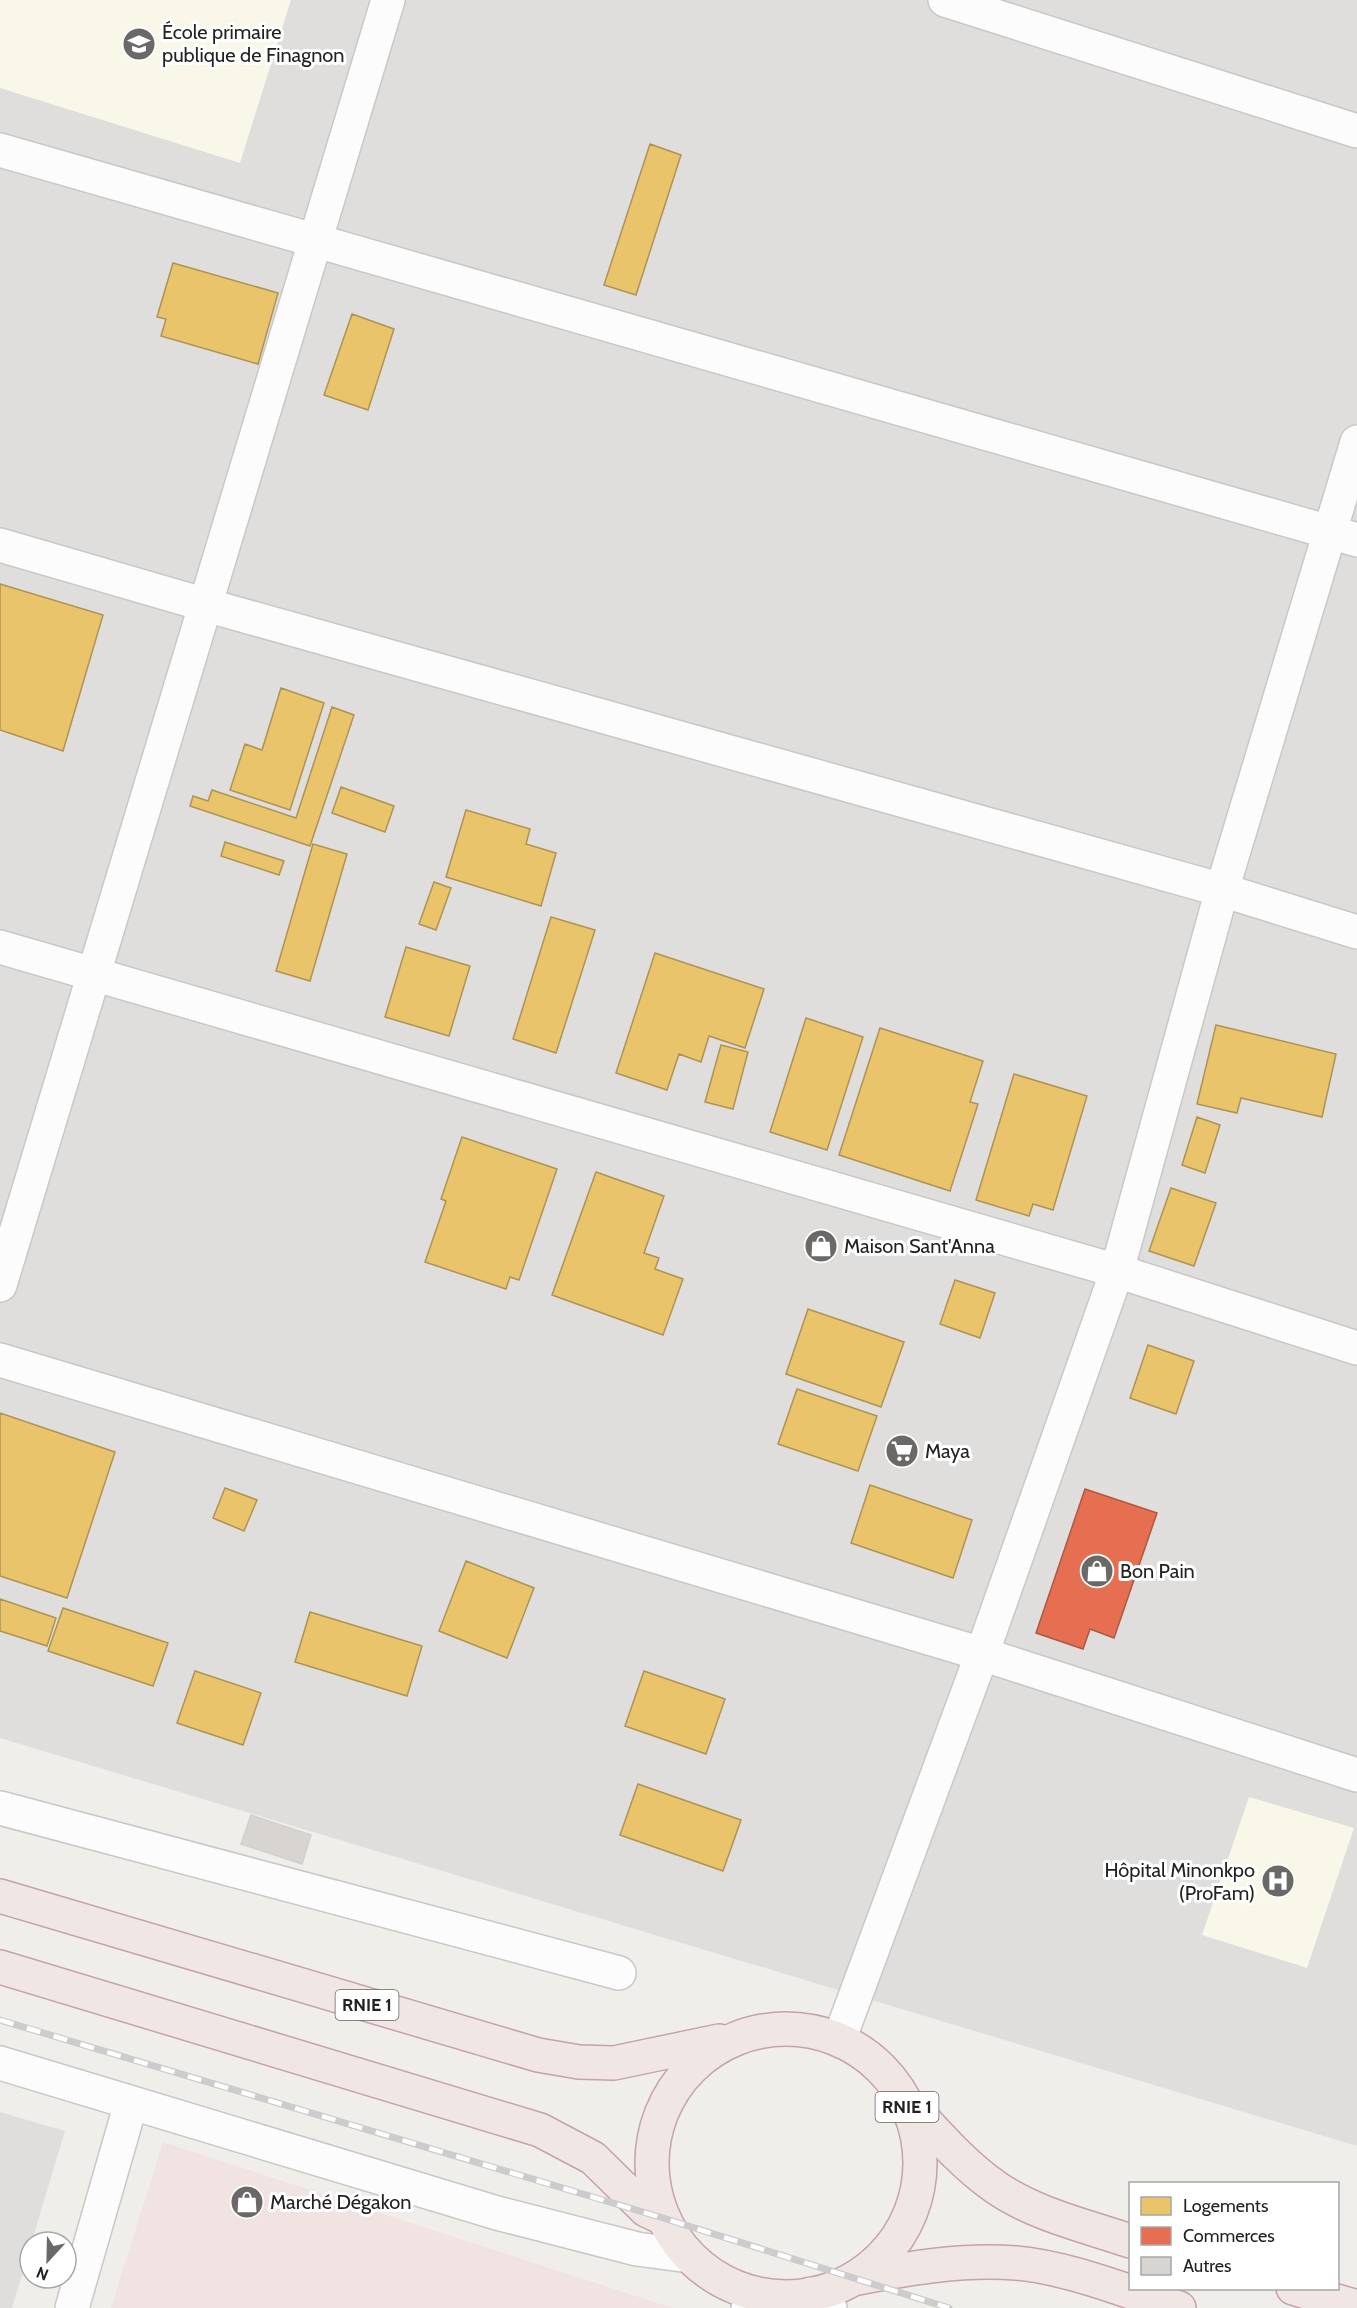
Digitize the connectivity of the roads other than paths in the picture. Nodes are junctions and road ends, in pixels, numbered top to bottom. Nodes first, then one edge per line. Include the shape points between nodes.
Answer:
1 (388, 0) edge
2 (945, 0) edge
3 (1357, 131) edge
4 (0, 150) edge
5 (315, 241) junction
6 (1357, 442) edge
7 (1344, 536) edge
8 (0, 545) edge
9 (206, 605) junction
10 (1222, 890) junction
11 (1357, 932) edge
12 (0, 947) edge
13 (94, 974) junction
14 (1117, 1271) junction
15 (0, 1285) edge
16 (1357, 1348) edge
17 (0, 1360) edge
18 (982, 1654) junction
19 (1357, 1775) edge
20 (0, 1808) edge
21 (0, 1896) edge
22 (0, 1967) edge
23 (619, 1973) dead end
24 (739, 2037) junction
25 (839, 2040) junction
26 (0, 2063) edge
27 (901, 2095) junction
28 (131, 2103) junction
29 (663, 2218) junction
30 (1129, 2240) edge
31 (689, 2256) junction
32 (853, 2279) junction
33 (1297, 2290) edge
34 (750, 2300) edge
35 (821, 2301) edge
36 (1357, 2307) edge
37 (72, 2308) edge
38 (1179, 2308) edge

1 - 5 street
2 - 3 street
4 - 5 street
5 - 7 street
5 - 9 street
6 - 7 street
7 - 10 street
8 - 9 street
9 - 10 street
9 - 13 street
10 - 11 street
10 - 14 street
12 - 13 street
13 - 14 street
13 - 15 street
14 - 16 street
14 - 18 street
17 - 18 street
18 - 19 street
18 - 25 street
20 - 23 street
21 - 24 highway, RNIE 1 via 538,2055 614,2063
22 - 29 highway, RNIE 1 via 540,2130 593,2158 646,2210
24 - 25 highway, RNIE 1 via 789,2028
24 - 29 highway, RNIE 1 via 695,2063 662,2109 651,2164 652,2183
25 - 27 highway, RNIE 1 via 875,2062
26 - 28 street
27 - 30 highway, RNIE 1 via 958,2157 996,2188 1037,2208
27 - 32 highway, RNIE 1 via 919,2142 917,2193 896,2239 876,2262
28 - 31 street via 497,2213 637,2249
28 - 37 street
29 - 31 highway, RNIE 1
31 - 34 highway, RNIE 1
32 - 35 highway, RNIE 1
32 - 38 highway, RNIE 1 via 930,2265 1018,2263
33 - 36 highway
34 - 35 highway, RNIE 1 via 781,2296

